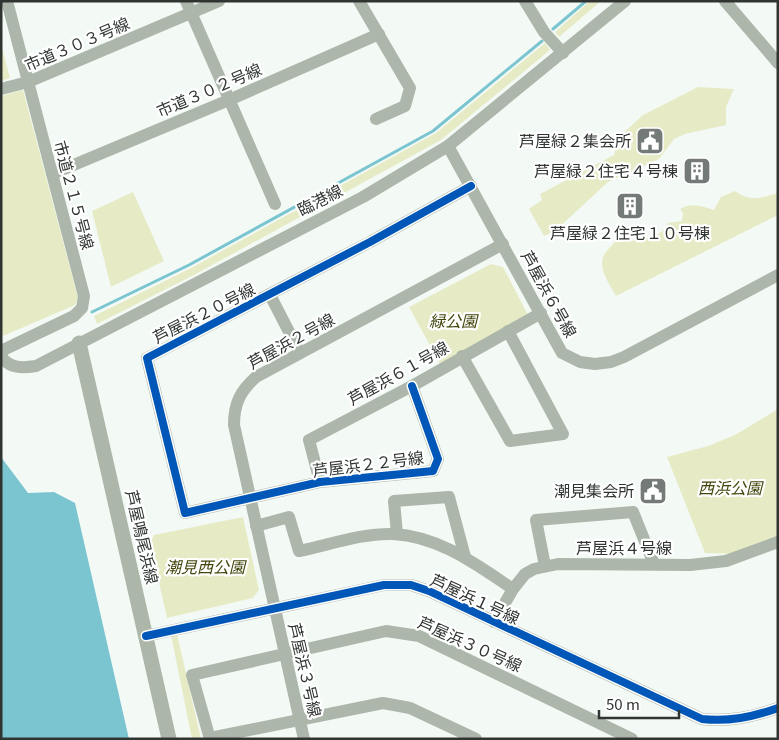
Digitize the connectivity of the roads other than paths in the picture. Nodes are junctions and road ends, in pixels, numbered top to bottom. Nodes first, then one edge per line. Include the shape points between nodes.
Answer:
1 (7, 1) edge
2 (186, 1) edge
3 (219, 1) edge
4 (359, 1) edge
5 (525, 1) edge
6 (625, 1) edge
7 (725, 1) edge
8 (191, 14) junction
9 (379, 34) junction
10 (563, 53) junction
11 (778, 63) edge
12 (28, 82) junction
13 (1, 89) edge
14 (229, 100) junction
15 (376, 119) dead end
16 (448, 146) junction
17 (52, 174) junction
18 (471, 186) junction
19 (275, 204) dead end
20 (503, 244) junction
21 (778, 275) edge
22 (270, 295) junction
23 (541, 313) junction
24 (508, 331) junction
25 (79, 343) junction
26 (1, 351) edge
27 (300, 354) junction
28 (1, 356) edge
29 (462, 356) junction
30 (412, 386) junction
31 (320, 482) junction
32 (249, 498) junction
33 (256, 526) junction
34 (396, 534) junction
35 (778, 542) edge
36 (465, 557) junction
37 (654, 564) junction
38 (545, 566) junction
39 (513, 589) junction
40 (275, 609) junction
41 (494, 622) junction
42 (146, 636) junction
43 (284, 653) junction
44 (778, 708) edge
45 (299, 719) junction
46 (624, 737) edge
47 (210, 738) edge
48 (169, 739) edge
49 (304, 739) edge
50 (476, 739) edge

1 - 12 street, 市道２１５号線
2 - 8 street
3 - 8 street, 市道３０３号線
4 - 9 street
5 - 10 street via 544,32
6 - 10 street, 臨港線
7 - 11 street
8 - 12 street, 市道３０３号線
8 - 14 street
9 - 14 street, 市道３０２号線
9 - 15 street via 410,88 405,106
10 - 16 street, 臨港線
12 - 13 street, 市道３０３号線
12 - 17 street, 市道２１５号線
14 - 17 street, 市道３０２号線
14 - 19 street
16 - 18 street, 芦屋浜６号線
16 - 25 street, 臨港線 via 363,196
17 - 26 street, 市道２１５号線 via 84,296 82,308 74,316
18 - 20 street, 芦屋浜６号線
18 - 22 street, 芦屋浜２０号線
20 - 23 street, 芦屋浜６号線
20 - 27 street, 芦屋浜２号線
21 - 23 street, 芦屋浜６号線 via 611,362 580,362 562,353
22 - 27 street
22 - 32 street, 芦屋浜２０号線 via 147,358 185,513
23 - 24 street, 芦屋浜６１号線
24 - 29 street, 芦屋浜６１号線
24 - 29 street via 562,434 510,441
25 - 28 street, 臨港線 via 29,367 12,366
25 - 42 main road, 芦屋鳴尾浜線
27 - 32 street, 芦屋浜２号線 via 256,377 236,403 234,425
29 - 30 street, 芦屋浜６１号線
30 - 31 street, 芦屋浜６１号線 via 309,440
30 - 31 street, 芦屋浜２２号線 via 438,459 433,471
31 - 32 street, 芦屋浜２２号線
32 - 33 street, 芦屋浜２号線
33 - 34 street via 290,517 299,551
33 - 40 street, 芦屋浜２号線
34 - 36 street via 438,544
34 - 36 street via 394,501 449,497
35 - 37 street, 芦屋浜４号線 via 726,561
36 - 39 street
37 - 38 street, 芦屋浜４号線
37 - 38 street via 633,512 536,520
38 - 39 street, 芦屋浜４号線 via 525,574
39 - 41 street, 芦屋浜４号線
40 - 41 street, 芦屋浜１号線 via 398,584 429,591
40 - 42 street, 芦屋浜１号線
40 - 43 street, 芦屋浜３号線
41 - 44 street, 芦屋浜１号線 via 702,719 734,720
42 - 48 main road, 芦屋鳴尾浜線
43 - 45 street, 芦屋浜３号線
43 - 46 street, 芦屋浜３０号線 via 386,631 419,636
43 - 47 street, 芦屋浜３０号線 via 192,675
45 - 47 street
45 - 49 street, 芦屋浜３号線
45 - 50 street via 372,704 393,704 410,708

